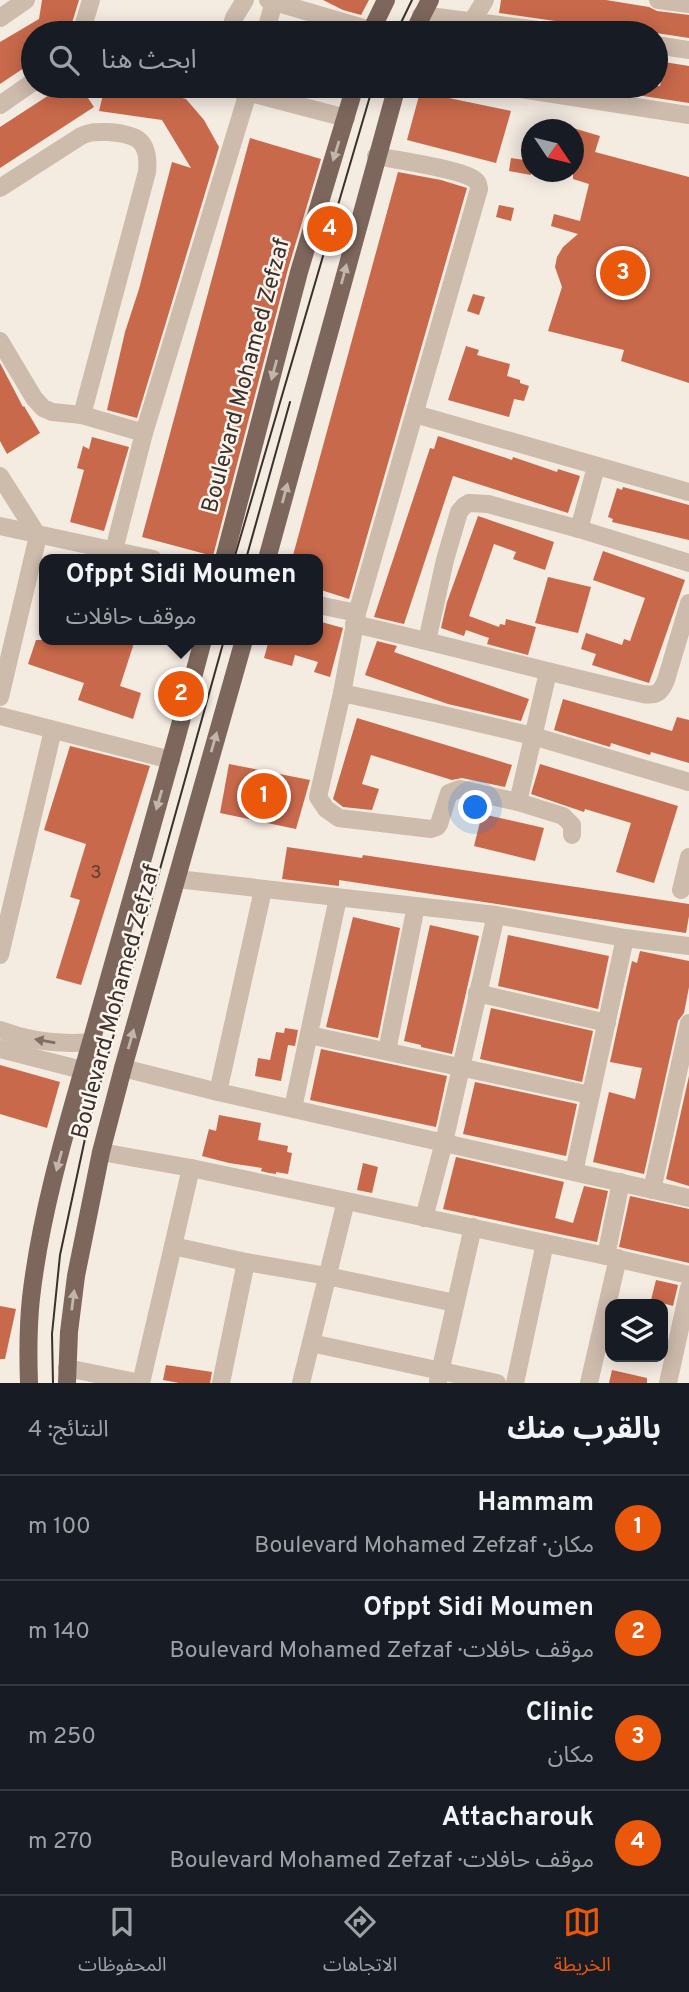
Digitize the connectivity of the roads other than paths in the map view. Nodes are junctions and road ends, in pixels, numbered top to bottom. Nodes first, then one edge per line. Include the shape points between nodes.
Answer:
1 (26, 0) edge
2 (91, 0) edge
3 (245, 0) edge
4 (386, 0) edge
5 (485, 0) edge
6 (658, 0) edge
7 (281, 2) edge
8 (689, 4) edge
9 (426, 8) edge
10 (0, 18) edge
11 (85, 21) edge
12 (233, 21) edge
13 (271, 21) edge
14 (337, 21) edge
15 (376, 21) edge
16 (465, 21) edge
17 (472, 21) edge
18 (668, 47) edge
19 (689, 50) edge
20 (21, 90) edge
21 (246, 98) edge
22 (279, 98) edge
23 (352, 98) edge
24 (393, 98) edge
25 (579, 98) edge
26 (0, 105) edge
27 (689, 115) edge
28 (346, 118) junction
29 (376, 156) junction
30 (0, 188) edge
31 (0, 341) edge
32 (415, 414) junction
33 (82, 415) junction
34 (144, 433) junction
35 (596, 467) junction
36 (0, 476) edge
37 (689, 492) edge
38 (0, 526) edge
39 (579, 528) junction
40 (38, 536) junction
41 (114, 550) junction
42 (131, 554) edge
43 (225, 554) edge
44 (268, 554) edge
45 (689, 563) edge
46 (689, 603) edge
47 (323, 607) edge
48 (356, 619) junction
49 (427, 641) junction
50 (202, 645) edge
51 (243, 645) edge
52 (548, 672) junction
53 (342, 693) junction
54 (0, 697) edge
55 (0, 716) edge
56 (54, 730) junction
57 (533, 736) junction
58 (171, 760) junction
59 (689, 782) edge
60 (518, 802) junction
61 (572, 835) dead end
62 (689, 857) edge
63 (177, 879) junction
64 (263, 890) junction
65 (681, 890) dead end
66 (338, 898) junction
67 (416, 906) junction
68 (496, 915) junction
69 (625, 938) junction
70 (689, 946) edge
71 (0, 955) edge
72 (477, 993) junction
73 (607, 1023) junction
74 (689, 1023) edge
75 (0, 1030) edge
76 (309, 1035) junction
77 (91, 1042) junction
78 (0, 1049) edge
79 (387, 1051) junction
80 (461, 1066) junction
81 (123, 1068) junction
82 (82, 1070) junction
83 (218, 1091) junction
84 (590, 1095) junction
85 (293, 1108) junction
86 (444, 1142) junction
87 (101, 1152) junction
88 (191, 1168) junction
89 (574, 1172) junction
90 (621, 1182) junction
91 (652, 1190) junction
92 (689, 1198) edge
93 (346, 1201) junction
94 (424, 1218) junction
95 (474, 1227) junction
96 (545, 1243) junction
97 (173, 1246) junction
98 (612, 1257) junction
99 (246, 1262) junction
100 (689, 1275) edge
101 (327, 1276) junction
102 (689, 1288) edge
103 (455, 1303) junction
104 (311, 1343) junction
105 (67, 1375) edge
106 (439, 1377) edge
107 (29, 1383) edge
108 (141, 1383) edge
109 (221, 1383) edge
110 (301, 1383) edge
111 (497, 1383) edge
112 (515, 1383) edge
113 (589, 1383) edge
114 (668, 1383) edge

1 - 10 street
2 - 11 street
3 - 12 street
4 - 15 main road
5 - 17 street
6 - 8 street
7 - 13 street
7 - 14 street
9 - 16 street
18 - 19 street
20 - 26 street
21 - 34 street
22 - 28 street
23 - 28 main road, Boulevard Mohamed Zefzaf
24 - 29 main road
25 - 27 street
28 -> 43 main road, Boulevard Mohamed Zefzaf via 299,272
29 - 32 street via 458,172 472,177 479,189
44 -> 29 main road
30 - 33 street via 88,133 127,133 145,147 147,172
31 - 33 street via 40,406
32 - 35 street
32 - 48 street
33 - 34 street
34 - 41 street
35 - 37 street
35 - 39 street
36 - 40 street
38 - 40 street
39 - 45 street
39 - 49 street via 488,505 464,506 445,560
40 - 41 street
40 - 54 street
41 - 42 street
46 - 52 street via 663,689 656,694
47 - 48 street
48 - 49 street
48 - 53 street
49 - 52 street
50 - 58 main road, Boulevard Mohamed Zefzaf
63 -> 51 main road, Boulevard Mohamed Zefzaf
52 - 57 street
53 - 57 street
53 - 60 street via 318,797 332,815 431,829 439,824 447,797 454,790
55 - 56 street
56 - 58 street
56 - 71 street
57 - 59 street
57 - 60 street
58 -> 77 main road, Boulevard Mohamed Zefzaf
60 - 61 street via 566,818
62 - 65 street
63 - 64 street
81 -> 63 main road, Boulevard Mohamed Zefzaf
64 - 66 street
64 - 83 street
66 - 67 street
66 - 76 street
67 - 68 street
67 - 79 street
68 - 69 street
68 - 72 street
69 - 70 street
69 - 73 street
72 - 73 street
72 - 80 street
73 - 84 street
74 - 91 street
77 -> 75 street via 46,1042
76 - 79 street
76 - 85 street
77 - 82 main road, Boulevard Mohamed Zefzaf
78 - 82 street
79 - 80 street
80 - 84 street
80 - 86 street
81 - 83 street
81 - 87 main road, Boulevard Mohamed Zefzaf
82 -> 107 main road, Boulevard Mohamed Zefzaf via 42,1231 29,1325
83 - 85 street
84 - 89 street
85 - 86 street
86 - 89 street
86 - 94 street
87 - 88 street
105 -> 87 main road, Boulevard Mohamed Zefzaf via 76,1276
88 - 93 street
88 - 97 street
89 - 90 street
90 - 91 street
90 - 98 street
91 - 92 street
93 - 94 street
93 - 101 street
94 - 95 street
95 - 96 street
95 - 103 street
96 - 98 street
96 - 112 street
97 - 99 street
97 - 108 street
98 - 100 street
98 - 113 street
99 - 101 street
99 - 109 street
101 - 103 street
101 - 104 street
102 - 114 street
103 - 106 street
104 - 106 street
104 - 110 street
105 - 108 street
106 - 111 street

